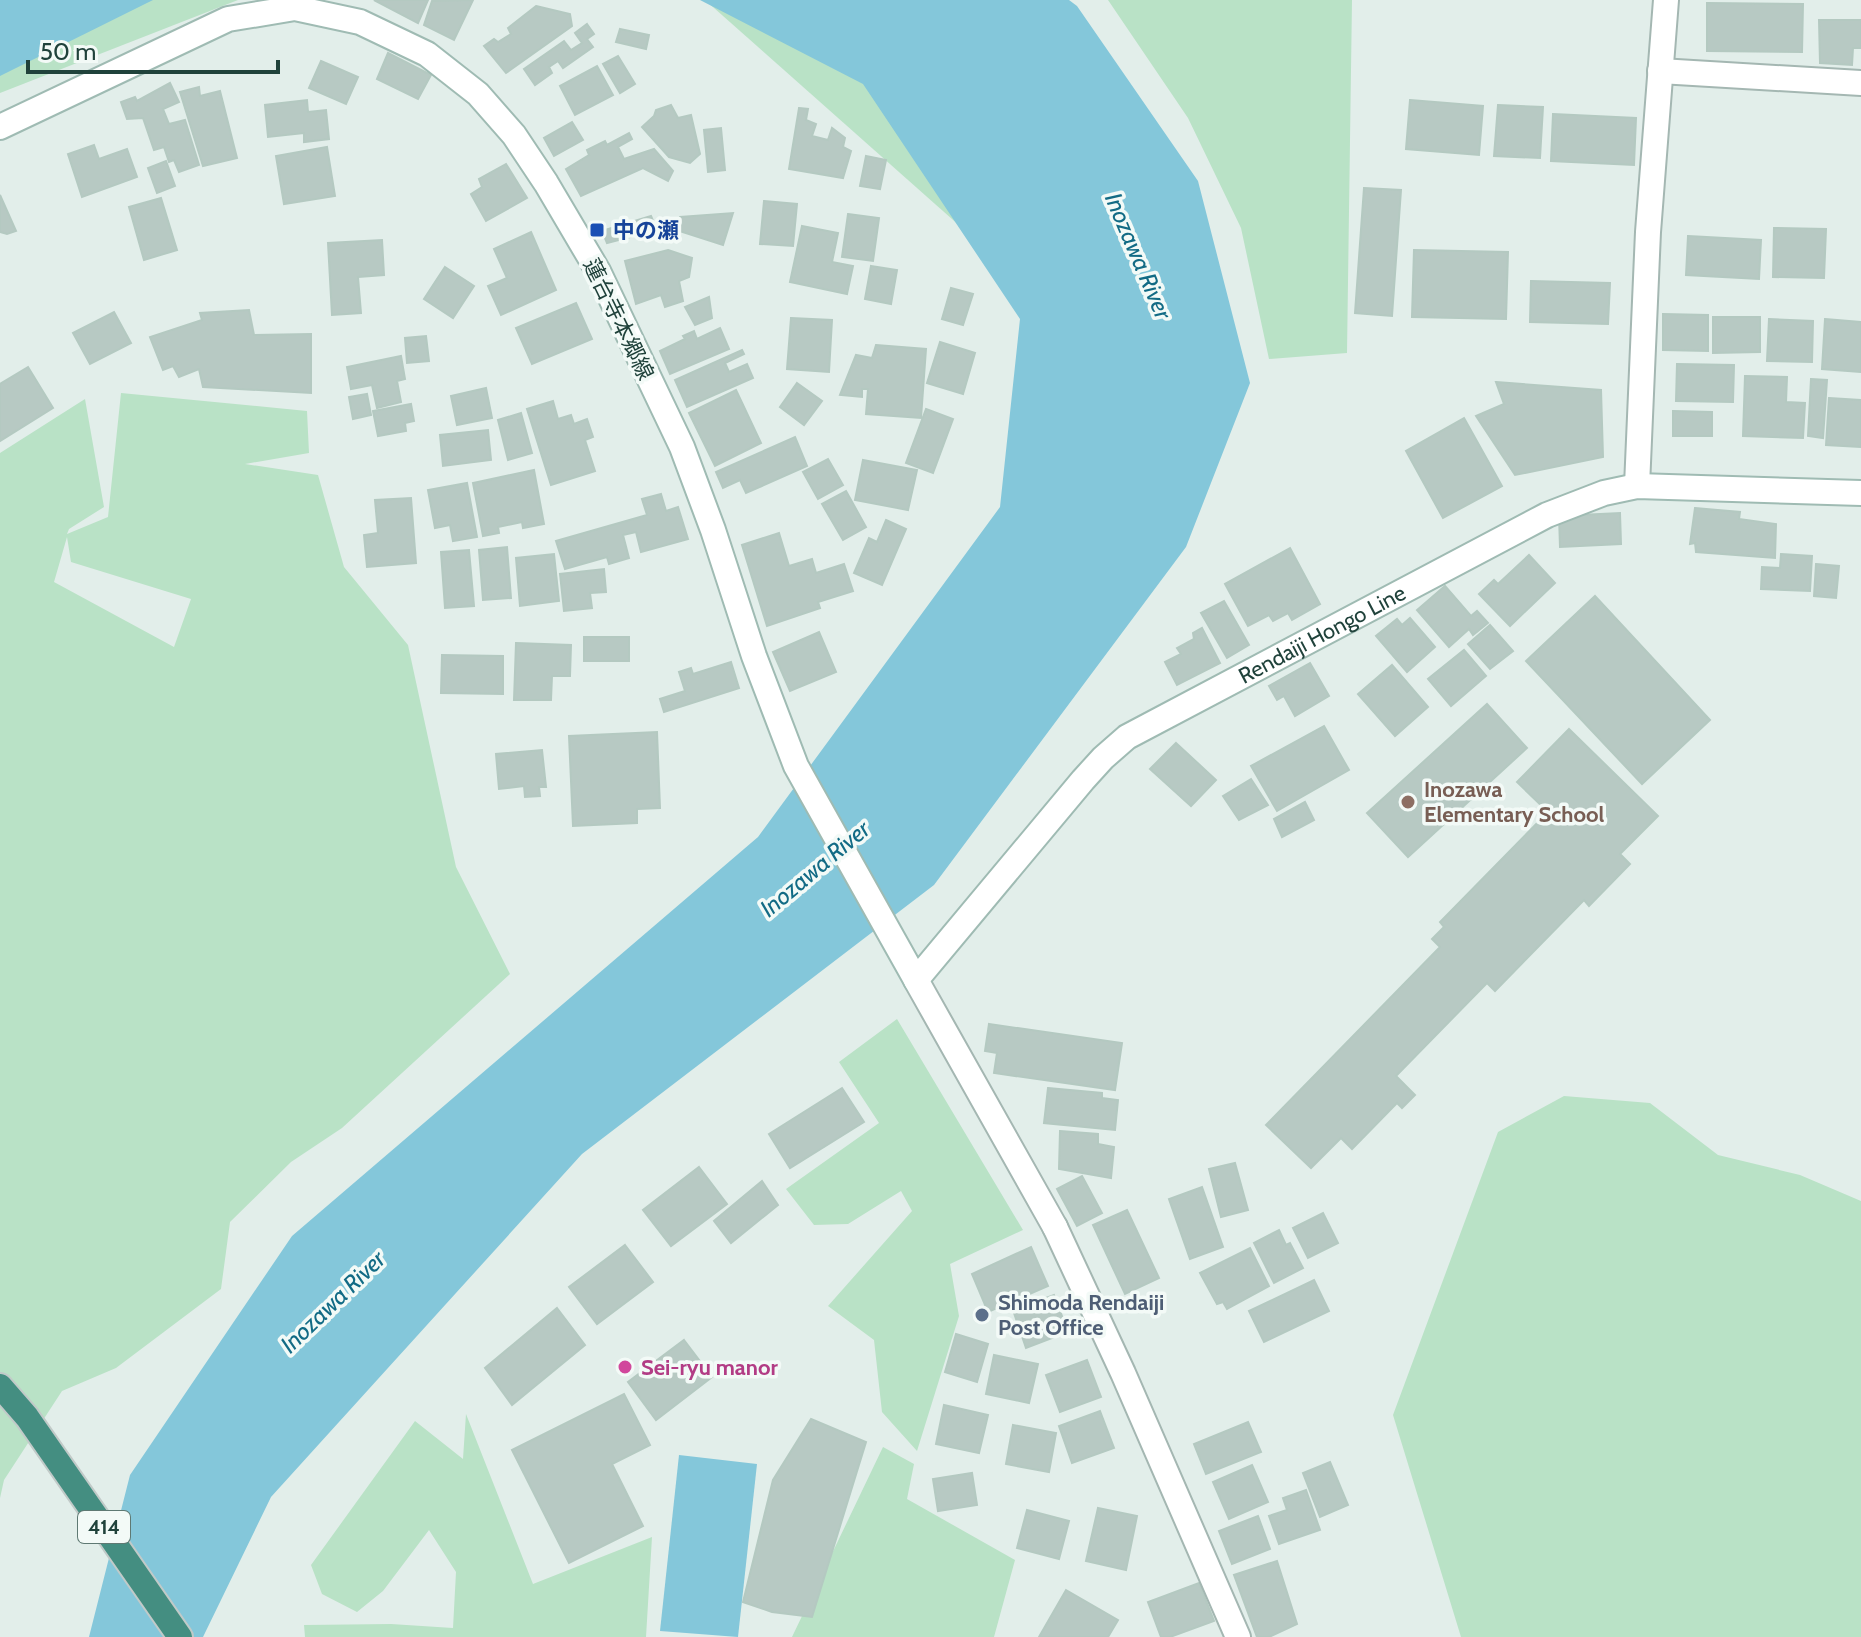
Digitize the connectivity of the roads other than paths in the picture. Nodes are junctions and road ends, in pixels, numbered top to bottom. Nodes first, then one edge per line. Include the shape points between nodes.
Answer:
1 (1666, 0) edge
2 (1660, 71) junction
3 (1861, 83) edge
4 (0, 127) edge
5 (1637, 486) junction
6 (1861, 493) edge
7 (916, 980) junction
8 (0, 1386) edge
9 (180, 1637) edge
10 (1238, 1637) edge

1 - 2 main road
2 - 3 main road
2 - 5 main road
4 - 7 main road, 蓮台寺本郷線 via 228,19 295,8 360,22 427,54 478,94 514,135 598,271 682,447 796,766
5 - 6 main road, Rendaiji Hongo Line
5 - 7 main road, Rendaiji Hongo Line via 1547,515 1127,737 1083,780
7 - 10 main road via 1055,1227
8 - 9 highway, 414

